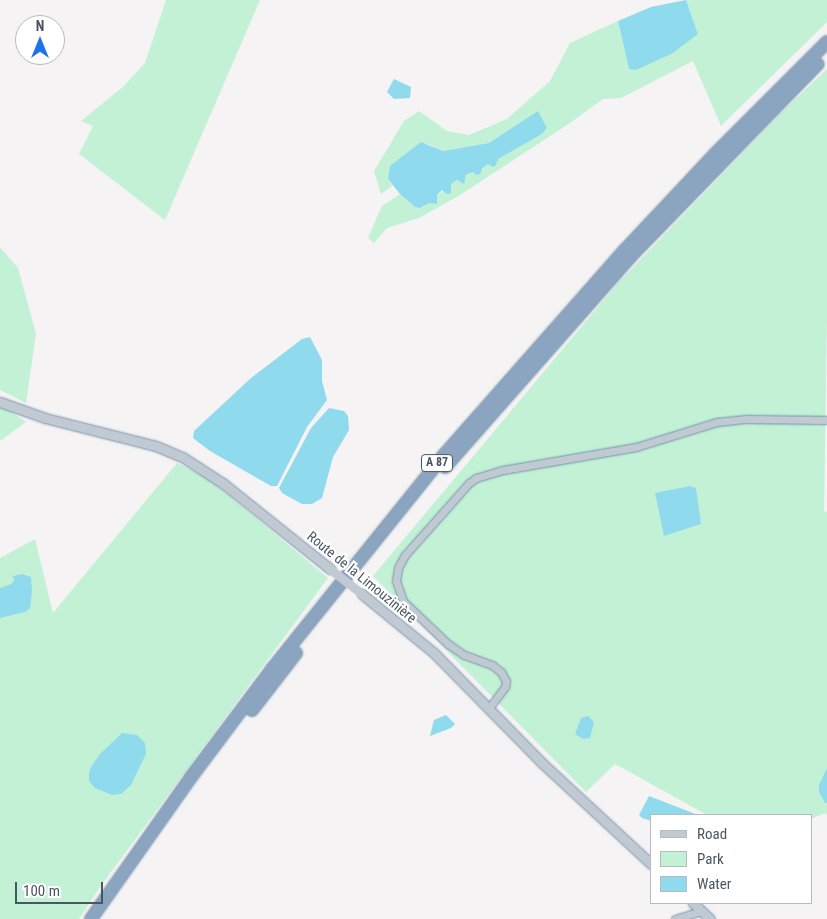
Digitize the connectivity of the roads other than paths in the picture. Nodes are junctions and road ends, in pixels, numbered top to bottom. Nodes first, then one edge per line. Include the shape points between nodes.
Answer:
1 (827, 42) edge
2 (827, 54) edge
3 (0, 402) edge
4 (827, 420) edge
5 (489, 708) junction
6 (650, 863) edge
7 (694, 904) edge
8 (701, 911) junction
9 (90, 919) edge
10 (101, 919) edge
11 (675, 919) edge
12 (710, 919) edge

1 - 9 highway, A 87 via 636,238 444,455 272,669
2 - 10 highway, A 87 via 636,250 456,453 284,668
3 - 5 street, Route de la Limouzinière, bridge via 45,418 156,446 184,458 224,484 434,653
4 - 5 street via 717,422 636,447 503,470 476,478 464,486 401,562 396,588 409,608 457,652 492,665 504,676 503,692
5 - 6 street, Route de la Limouzinière via 541,762
7 - 8 street
8 - 11 street
8 - 12 street

